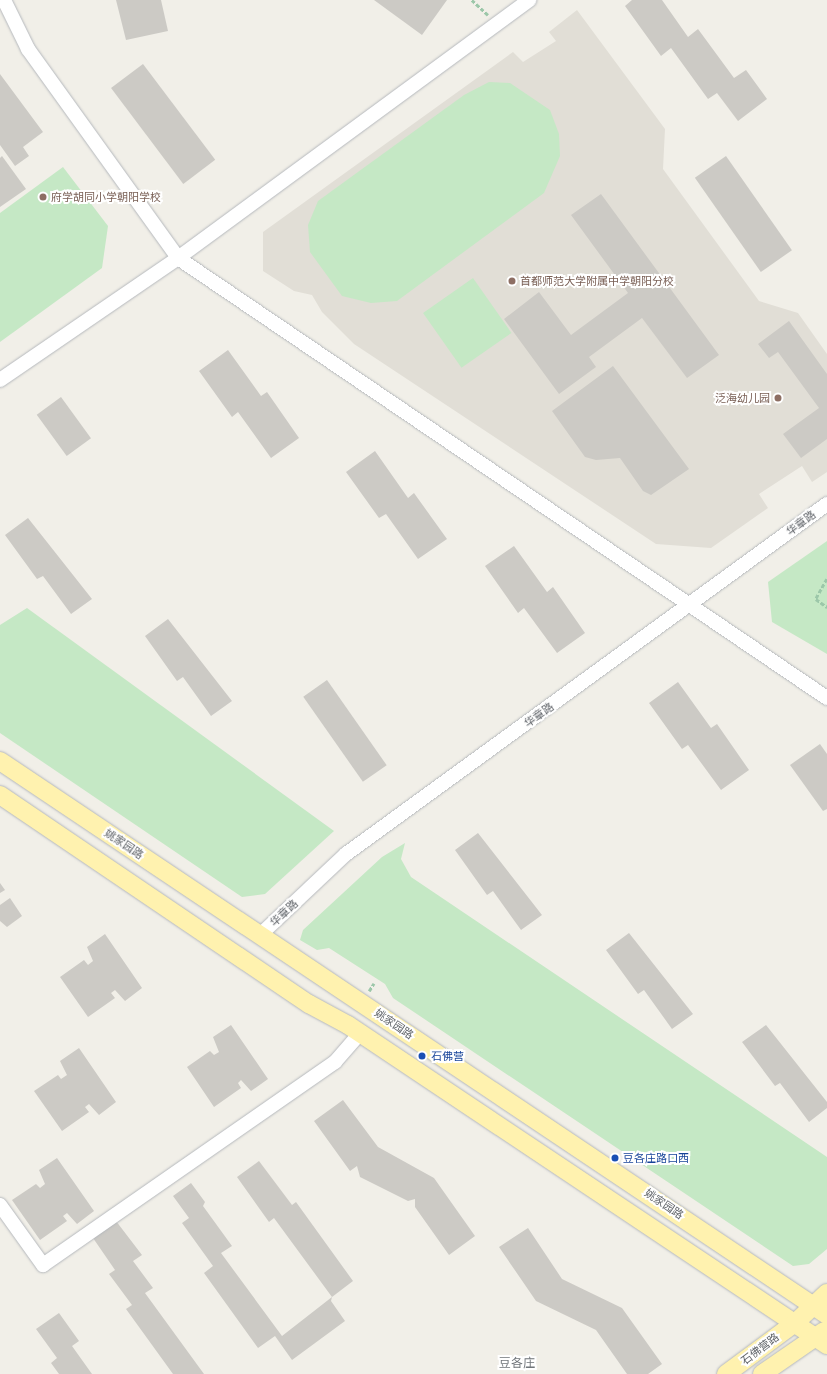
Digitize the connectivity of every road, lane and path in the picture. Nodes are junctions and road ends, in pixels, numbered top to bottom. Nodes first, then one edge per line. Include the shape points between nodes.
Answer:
1 (4, 0) edge
2 (472, 0) edge
3 (529, 0) edge
4 (495, 25) junction
5 (178, 258) junction
6 (0, 380) edge
7 (827, 504) edge
8 (827, 579) edge
9 (690, 605) junction
10 (827, 607) edge
11 (827, 698) edge
12 (0, 761) edge
13 (0, 795) edge
14 (260, 935) junction
15 (360, 1033) junction
16 (0, 1205) edge
17 (0, 1224) edge
18 (16, 1227) junction
19 (827, 1293) edge
20 (820, 1310) edge
21 (795, 1323) junction
22 (823, 1337) edge
23 (726, 1374) edge
24 (762, 1374) edge

1 - 5 street via 28,49
2 - 4 path
3 - 4 street
4 - 5 street
5 - 6 street
5 - 9 street
7 - 9 street, 华章路
8 - 10 path via 816,599
9 - 11 street
9 - 14 street, 华章路 via 346,854
12 - 14 main road, 姚家园路
13 - 15 main road via 309,1004
14 - 20 main road, 姚家园路
15 - 18 street via 335,1062 43,1265
15 - 21 main road
16 - 18 street
17 - 18 street
19 - 20 main road, 石佛营路
20 - 21 main road, 石佛营路
21 - 22 main road
21 - 23 main road, 石佛营路
22 - 24 main road, 石佛营路

